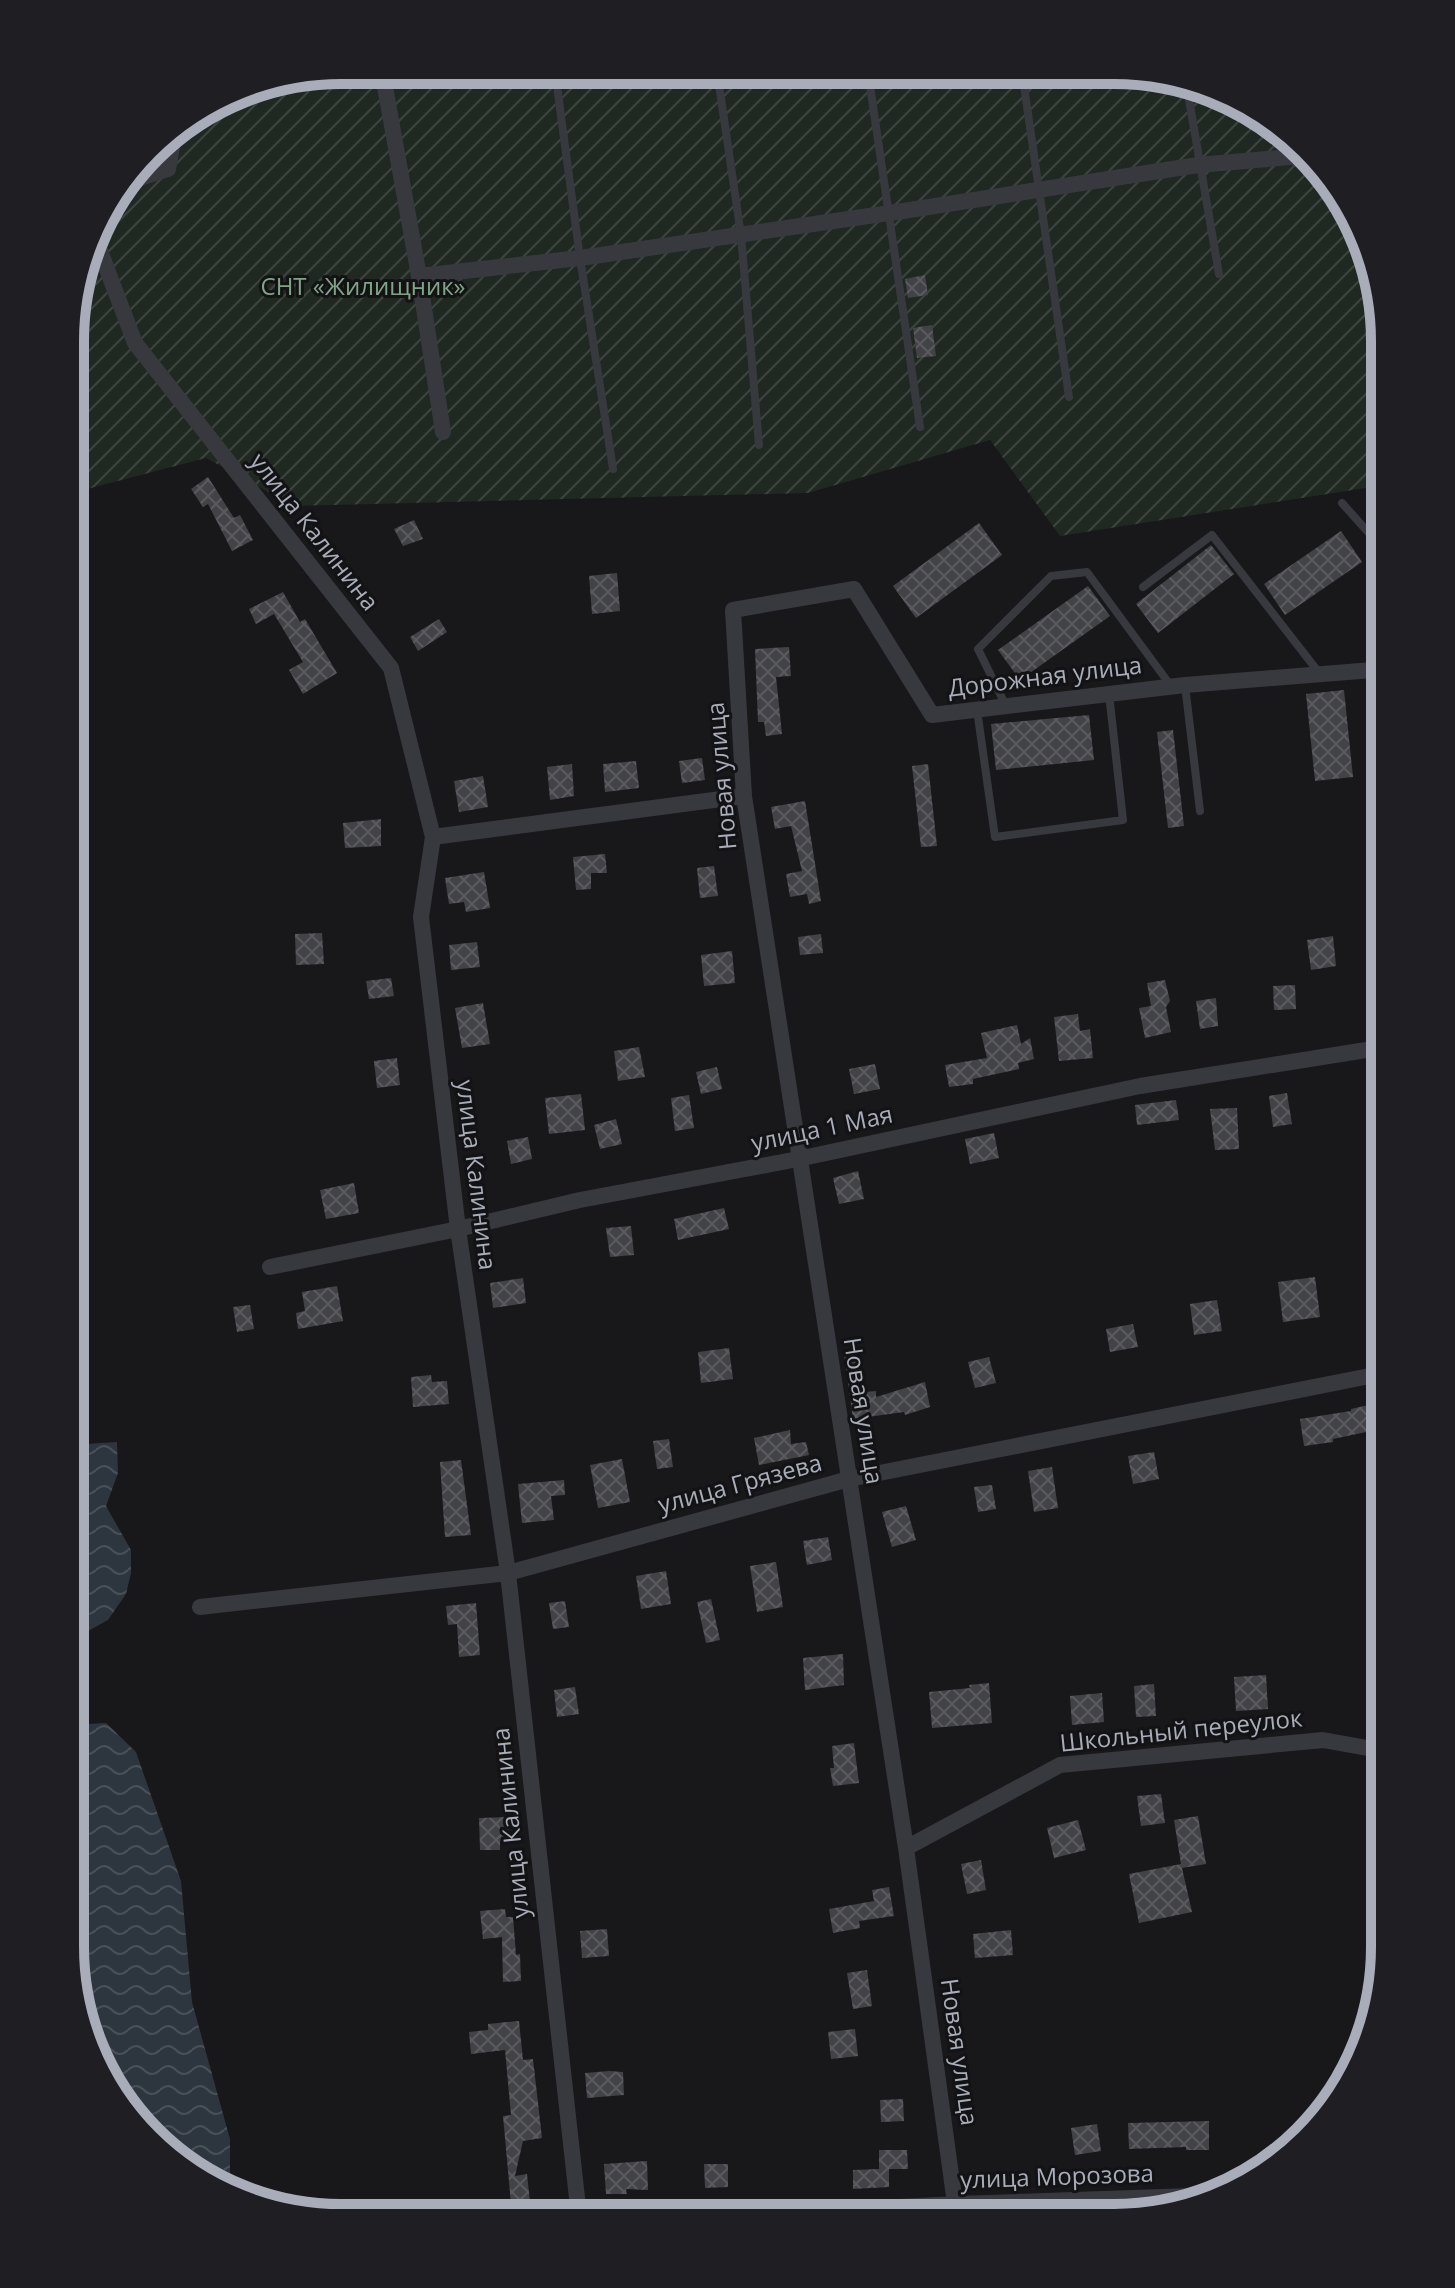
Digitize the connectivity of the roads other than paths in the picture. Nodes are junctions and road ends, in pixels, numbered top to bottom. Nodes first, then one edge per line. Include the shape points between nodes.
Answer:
1 (870, 84) edge
2 (1024, 84) edge
3 (385, 85) edge
4 (557, 85) edge
5 (719, 85) edge
6 (1188, 96) edge
7 (172, 148) edge
8 (1293, 157) edge
9 (1198, 165) junction
10 (144, 177) edge
11 (1041, 188) junction
12 (889, 214) junction
13 (741, 235) junction
14 (101, 252) edge
15 (580, 258) junction
16 (1219, 274) dead end
17 (419, 276) junction
18 (1069, 397) dead end
19 (920, 427) dead end
20 (443, 432) dead end
21 (759, 445) dead end
22 (613, 469) dead end
23 (1342, 503) dead end
24 (1371, 535) edge
25 (1143, 587) dead end
26 (733, 610) joint
27 (1371, 670) edge
28 (1321, 674) junction
29 (1178, 686) junction
30 (1109, 694) junction
31 (1006, 706) junction
32 (976, 710) junction
33 (744, 796) junction
34 (1200, 811) dead end
35 (433, 837) junction
36 (1371, 1049) edge
37 (798, 1159) junction
38 (458, 1229) junction
39 (270, 1267) dead end
40 (1370, 1376) edge
41 (849, 1479) junction
42 (508, 1573) junction
43 (200, 1607) dead end
44 (1370, 1748) edge
45 (906, 1848) junction
46 (1167, 2198) edge
47 (578, 2204) edge
48 (956, 2204) edge
49 (1072, 2204) edge

1 - 12 lane
2 - 11 lane
3 - 17 street
4 - 15 lane
5 - 13 lane
6 - 9 lane
7 - 10 street via 168,169
8 - 9 street
9 - 11 street
9 - 16 lane
11 - 12 street
11 - 18 lane
12 - 13 street
12 - 19 lane
13 - 15 street
13 - 21 lane
14 - 35 street, улица Калинина via 135,343 391,668
15 - 17 street
15 - 22 lane
17 - 20 street
23 - 24 lane
25 - 28 lane via 1212,535
26 - 32 street, Дорожная улица via 854,589 932,715
26 - 33 street, Новая улица
27 - 28 street, Дорожная улица
28 - 29 street, Дорожная улица
29 - 30 street, Дорожная улица
29 - 31 lane via 1087,572 1051,576 978,649
29 - 34 lane
30 - 31 street, Дорожная улица
30 - 32 lane via 1123,820 995,837
31 - 32 street, Дорожная улица
33 - 35 street
33 - 37 street, Новая улица
35 - 38 street, улица Калинина via 421,917
36 - 37 street, улица 1 Мая via 1140,1086
37 - 38 street, улица 1 Мая
37 - 41 street, Новая улица
38 - 39 street, улица 1 Мая
38 - 42 street, улица Калинина
40 - 41 street, улица Грязева
41 - 42 street, улица Грязева
41 - 45 street, Новая улица
42 - 43 street, улица Грязева
42 - 47 street, улица Калинина
44 - 45 street, Школьный переулок via 1323,1740 1060,1765
45 - 48 street, Новая улица
46 - 49 street, улица Морозова

